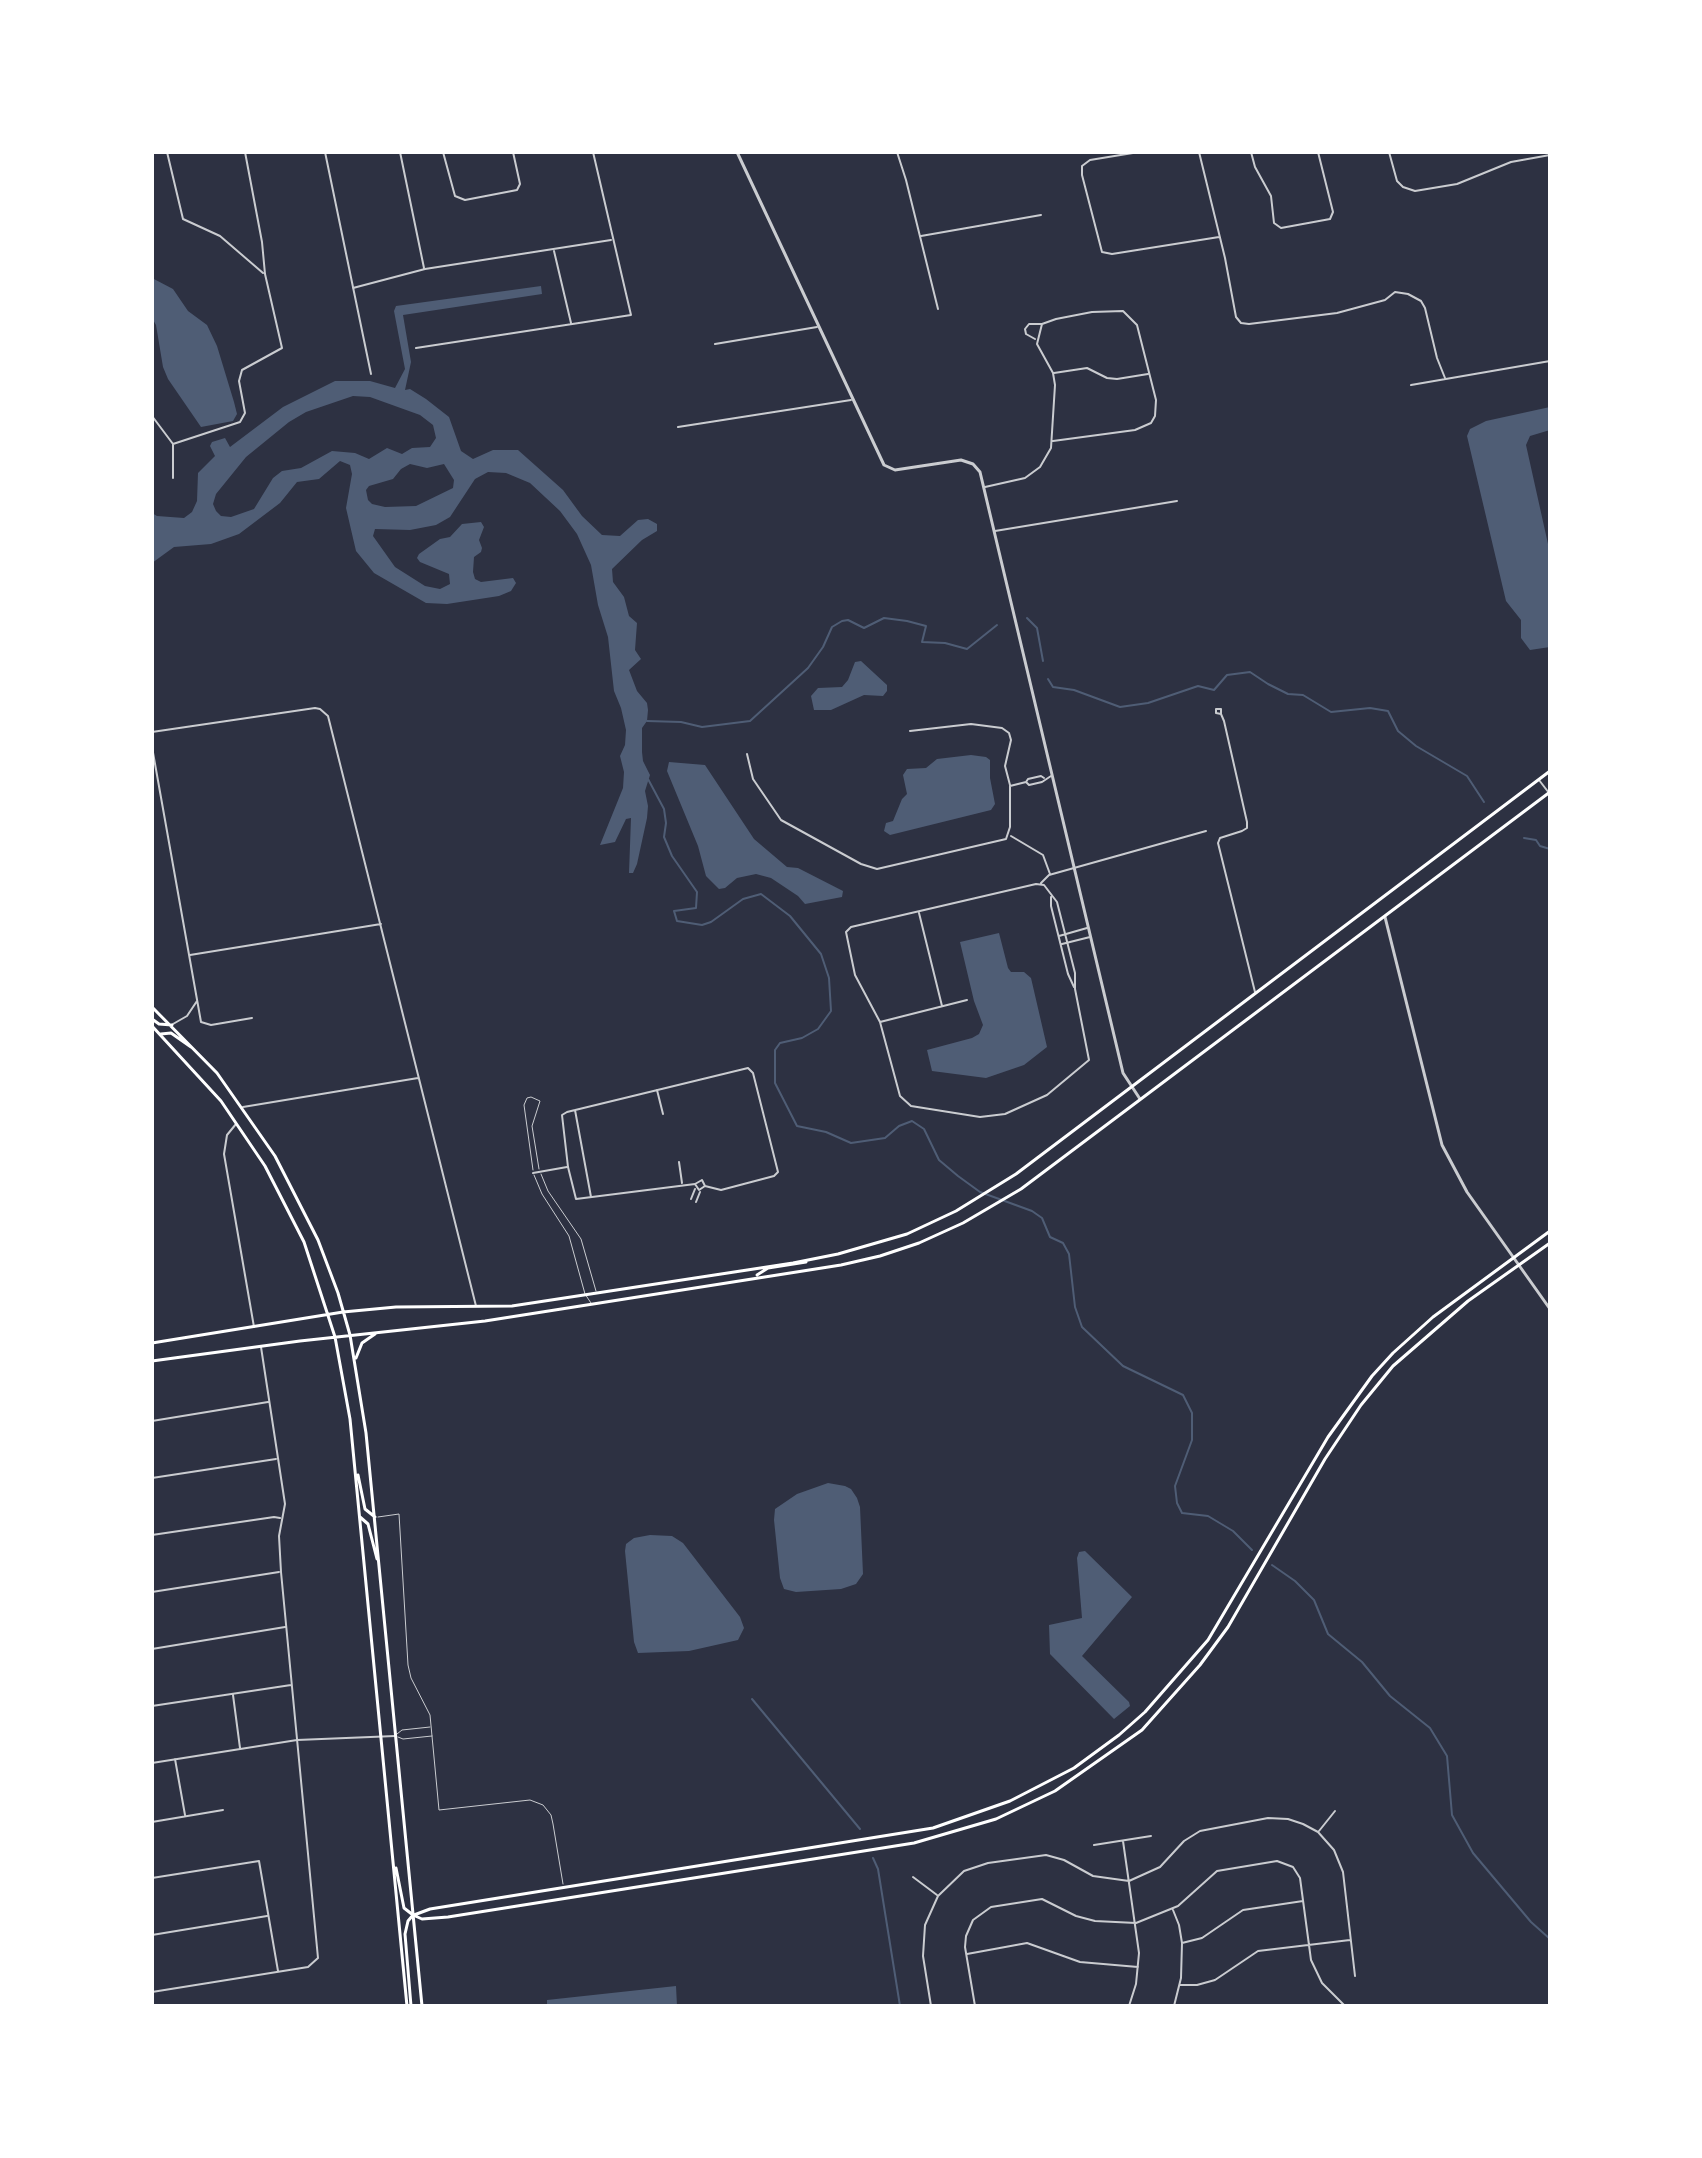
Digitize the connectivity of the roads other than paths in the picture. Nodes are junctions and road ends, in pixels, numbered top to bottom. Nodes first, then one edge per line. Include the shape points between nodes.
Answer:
1 (167, 152) edge
2 (245, 152) edge
3 (325, 152) edge
4 (400, 152) edge
5 (443, 152) edge
6 (513, 152) edge
7 (593, 152) edge
8 (737, 152) edge
9 (897, 152) edge
10 (1139, 152) edge
11 (1199, 152) edge
12 (1251, 152) edge
13 (1318, 152) edge
14 (1389, 152) edge
15 (1550, 155) edge
16 (1041, 215) dead end
17 (920, 236) junction
18 (1220, 237) junction
19 (613, 240) junction
20 (554, 249) junction
21 (425, 269) junction
22 (265, 274) junction
23 (353, 288) junction
24 (938, 309) dead end
25 (572, 324) junction
26 (1042, 324) junction
27 (819, 327) junction
28 (1037, 339) junction
29 (715, 344) dead end
30 (416, 348) dead end
31 (1550, 361) edge
32 (1053, 373) junction
33 (371, 374) dead end
34 (1149, 374) junction
35 (1445, 378) junction
36 (1411, 385) dead end
37 (852, 400) junction
38 (152, 416) edge
39 (678, 427) dead end
40 (1053, 441) junction
41 (173, 444) junction
42 (173, 478) dead end
43 (984, 487) junction
44 (1177, 501) dead end
45 (993, 531) junction
46 (1221, 714) dead end
47 (910, 731) dead end
48 (152, 732) edge
49 (152, 747) edge
50 (747, 754) dead end
51 (1550, 771) edge
52 (1051, 776) junction
53 (1539, 780) junction
54 (1010, 786) junction
55 (1550, 793) edge
56 (1206, 831) dead end
57 (1009, 835) junction
58 (1073, 868) junction
59 (1050, 875) junction
60 (1040, 884) junction
61 (1051, 895) junction
62 (919, 912) junction
63 (1060, 912) junction
64 (1053, 914) junction
65 (1385, 916) junction
66 (381, 924) junction
67 (1088, 927) junction
68 (1066, 934) junction
69 (1059, 936) junction
70 (1090, 937) junction
71 (1068, 942) junction
72 (1061, 944) junction
73 (189, 955) junction
74 (1073, 965) junction
75 (1066, 966) junction
76 (1075, 989) junction
77 (1255, 993) junction
78 (967, 1000) dead end
79 (197, 1001) junction
80 (942, 1006) junction
81 (152, 1007) edge
82 (252, 1018) dead end
83 (152, 1019) edge
84 (880, 1022) junction
85 (172, 1025) junction
86 (152, 1026) edge
87 (161, 1034) junction
88 (152, 1035) edge
89 (198, 1051) junction
90 (420, 1078) junction
91 (1130, 1088) junction
92 (657, 1089) junction
93 (1140, 1099) junction
94 (242, 1107) junction
95 (575, 1110) junction
96 (663, 1114) dead end
97 (237, 1123) junction
98 (679, 1162) dead end
99 (568, 1167) junction
100 (540, 1171) junction
101 (533, 1173) junction
102 (683, 1184) junction
103 (696, 1186) junction
104 (705, 1186) junction
105 (701, 1190) junction
106 (591, 1198) junction
107 (691, 1199) dead end
108 (696, 1202) dead end
109 (1550, 1231) edge
110 (1550, 1243) edge
111 (825, 1257) junction
112 (1513, 1257) junction
113 (1518, 1265) junction
114 (757, 1276) junction
115 (597, 1292) junction
116 (585, 1294) junction
117 (599, 1301) junction
118 (591, 1303) junction
119 (476, 1307) junction
120 (1550, 1309) edge
121 (343, 1312) junction
122 (329, 1315) junction
123 (254, 1327) junction
124 (378, 1332) junction
125 (350, 1335) junction
126 (335, 1337) junction
127 (1405, 1341) junction
128 (152, 1343) edge
129 (261, 1346) junction
130 (1411, 1348) junction
131 (152, 1361) edge
132 (355, 1363) junction
133 (269, 1402) junction
134 (152, 1421) edge
135 (1320, 1451) junction
136 (1328, 1455) junction
137 (354, 1458) junction
138 (278, 1459) junction
139 (152, 1478) edge
140 (360, 1517) junction
141 (375, 1517) junction
142 (281, 1518) junction
143 (152, 1535) edge
144 (380, 1570) junction
145 (281, 1572) junction
146 (152, 1592) edge
147 (286, 1627) junction
148 (1206, 1642) junction
149 (1213, 1647) junction
150 (152, 1649) edge
151 (292, 1685) junction
152 (232, 1694) junction
153 (152, 1706) edge
154 (431, 1727) junction
155 (395, 1736) junction
156 (432, 1736) junction
157 (381, 1737) junction
158 (297, 1740) junction
159 (1112, 1741) junction
160 (240, 1749) junction
161 (1117, 1749) junction
162 (175, 1759) junction
163 (152, 1763) edge
164 (223, 1810) dead end
165 (1335, 1811) dead end
166 (185, 1816) junction
167 (152, 1822) edge
168 (1318, 1832) junction
169 (1151, 1836) dead end
170 (1123, 1841) junction
171 (1094, 1845) dead end
172 (393, 1856) junction
173 (913, 1877) dead end
174 (152, 1878) edge
175 (1129, 1881) junction
176 (564, 1889) junction
177 (938, 1896) junction
178 (1304, 1901) junction
179 (1173, 1909) junction
180 (413, 1915) junction
181 (268, 1916) junction
182 (1136, 1923) junction
183 (152, 1935) edge
184 (1351, 1940) junction
185 (1182, 1943) junction
186 (1309, 1944) junction
187 (966, 1954) junction
188 (1138, 1967) junction
189 (278, 1972) junction
190 (1355, 1976) dead end
191 (1180, 1985) junction
192 (152, 1992) edge
193 (409, 2006) edge
194 (422, 2006) edge
195 (931, 2006) edge
196 (975, 2006) edge
197 (1129, 2006) edge
198 (1174, 2006) edge
199 (1345, 2006) edge

1 - 22 street via 183,219 220,236
2 - 22 street
3 - 23 street
4 - 21 street
5 - 6 street via 455,196 465,200 517,190
7 - 19 street
8 - 27 street
9 - 17 street
10 - 18 street via 1082,166 1102,252
11 - 18 street
12 - 13 street via 1271,196 1274,223 1281,228 1330,219 1333,212
14 - 15 street via 1397,181 1415,191 1457,184 1511,162
16 - 17 street
17 - 24 street
18 - 35 street via 1241,323 1344,312 1395,292 1415,296 1425,308
19 - 20 street
19 - 25 street via 631,315
20 - 21 street
20 - 25 street
21 - 23 street
22 - 41 street via 282,348 242,370 241,421
23 - 33 street
25 - 30 street
26 - 28 street
26 - 28 street via 1025,329
26 - 34 street via 1123,311 1137,325
27 - 29 street
27 - 37 street
28 - 32 street
31 - 35 street
32 - 34 street via 1087,368 1117,379
32 - 40 street
34 - 40 street via 1157,408 1151,423
35 - 36 street
37 - 39 street
37 - 43 street via 890,469 967,461 977,467
38 - 41 street
40 - 43 street via 1034,472
41 - 42 street
43 - 45 street
44 - 45 street
45 - 52 street
46 - 77 street via 1247,828 1218,843
47 - 54 street via 962,724 1002,728 1011,740 1005,766
48 - 66 street via 315,708 325,712
49 - 73 street
50 - 57 street via 753,779 781,820 870,868 1002,841
51 - 53 main road
52 - 54 street
52 - 58 street
53 - 55 street
53 - 77 main road
54 - 57 street
55 - 65 main road
56 - 58 street
57 - 59 street via 1043,855
58 - 59 street
58 - 67 street
59 - 60 street
60 - 61 street
60 - 62 street
61 - 63 street
61 - 64 street
62 - 80 street
62 - 84 street via 846,932 855,975
63 - 64 street
63 - 68 street
64 - 69 street
65 - 93 main road
65 - 112 street via 1442,1145 1467,1192
66 - 73 street
66 - 90 street
67 - 68 street
67 - 70 street
68 - 69 street
68 - 71 street
69 - 72 street
70 - 71 street
70 - 91 street
71 - 72 street
71 - 74 street
72 - 75 street
73 - 79 street
74 - 75 street
74 - 76 street
75 - 76 street
76 - 84 street via 1089,1060 1034,1102 990,1117 905,1102
77 - 91 main road
78 - 80 street
79 - 82 street via 205,1024
79 - 85 street
80 - 84 street
81 - 85 main road
83 - 85 main road
85 - 89 main road
86 - 87 main road
87 - 88 street
87 - 89 main road via 171,1033
87 - 97 main road
89 - 94 main road
90 - 94 street
90 - 119 street
91 - 93 street
91 - 111 main road via 978,1199 907,1234
92 - 95 street
92 - 96 street
92 - 104 street via 752,1069 778,1172 721,1190
93 - 114 main road via 990,1209 899,1251
94 - 121 main road via 302,1205
95 - 99 street via 564,1113 562,1120
95 - 106 street
97 - 122 main road via 296,1226
97 - 123 street via 227,1135 224,1154
98 - 102 street
99 - 100 street
99 - 106 street via 575,1198
100 - 101 street
100 - 101 lane via 532,1126 540,1101 531,1097 524,1105
100 - 115 lane via 581,1239
101 - 116 lane via 568,1234
102 - 103 street
102 - 106 street
103 - 104 street via 700,1180
103 - 105 street
103 - 107 street
104 - 105 street
105 - 108 street
109 - 112 main road
110 - 113 main road
111 - 114 main road via 768,1268
111 - 115 main road
112 - 113 street
112 - 127 main road
113 - 120 street
113 - 130 main road
114 - 117 main road
115 - 116 main road
115 - 117 lane
116 - 118 lane
116 - 119 main road
117 - 118 main road
118 - 124 main road
119 - 121 main road
121 - 122 main road
121 - 125 main road
122 - 123 main road
122 - 126 main road
123 - 128 main road
124 - 125 main road
124 - 132 main road via 362,1343
125 - 126 main road
125 - 132 main road
126 - 129 main road
126 - 137 main road
127 - 130 main road
127 - 135 main road via 1372,1376
129 - 131 main road
129 - 133 street
130 - 136 main road via 1375,1387
132 - 141 main road
133 - 134 street
133 - 138 street
135 - 136 main road
135 - 148 main road
136 - 149 main road
137 - 140 main road
137 - 141 main road via 365,1509
138 - 139 street
138 - 142 street via 285,1504
140 - 144 main road via 368,1524
140 - 157 main road
141 - 144 main road
141 - 154 lane via 399,1514 408,1665
142 - 143 street
142 - 145 street
144 - 155 main road
145 - 146 street
145 - 147 street
147 - 150 street
147 - 151 street
148 - 149 main road
148 - 159 main road via 1163,1695
149 - 161 main road via 1157,1715
151 - 152 street
151 - 158 street
152 - 153 street
152 - 160 street
154 - 155 lane via 402,1730
154 - 156 lane
155 - 156 lane
155 - 157 street
155 - 180 main road
156 - 176 lane via 439,1810 530,1800 543,1805 551,1815
157 - 158 street
157 - 172 main road
158 - 160 street
158 - 189 street via 318,1951 308,1967
159 - 161 main road
159 - 176 main road via 1030,1792 933,1828
160 - 162 street
161 - 180 main road via 1045,1797 941,1837 448,1917
162 - 163 street
162 - 166 street
164 - 166 street
165 - 168 street
166 - 167 street
168 - 175 street via 1281,1818 1212,1827 1188,1838 1154,1870
168 - 184 street via 1341,1866
169 - 170 street
170 - 171 street
170 - 175 street
172 - 180 main road via 404,1908
172 - 193 main road
173 - 177 street
174 - 181 street via 259,1861
175 - 177 street via 1104,1879 1059,1858 1034,1856 970,1869
175 - 182 street
176 - 180 main road
177 - 195 street via 926,1919 922,1944
178 - 179 street via 1297,1872 1271,1861 1217,1871
178 - 185 street via 1243,1910 1202,1938
178 - 186 street
179 - 182 street
179 - 185 street
180 - 193 main road via 405,1934
180 - 194 main road
181 - 183 street
181 - 189 street
182 - 187 street via 1095,1921 1042,1899 1009,1902 986,1909 973,1920
182 - 188 street
184 - 186 street
184 - 190 street
185 - 191 street
186 - 191 street via 1258,1951 1215,1980
186 - 199 street via 1319,1977
187 - 188 street via 1027,1943 1080,1962
187 - 196 street
188 - 197 street
189 - 192 street
191 - 198 street

